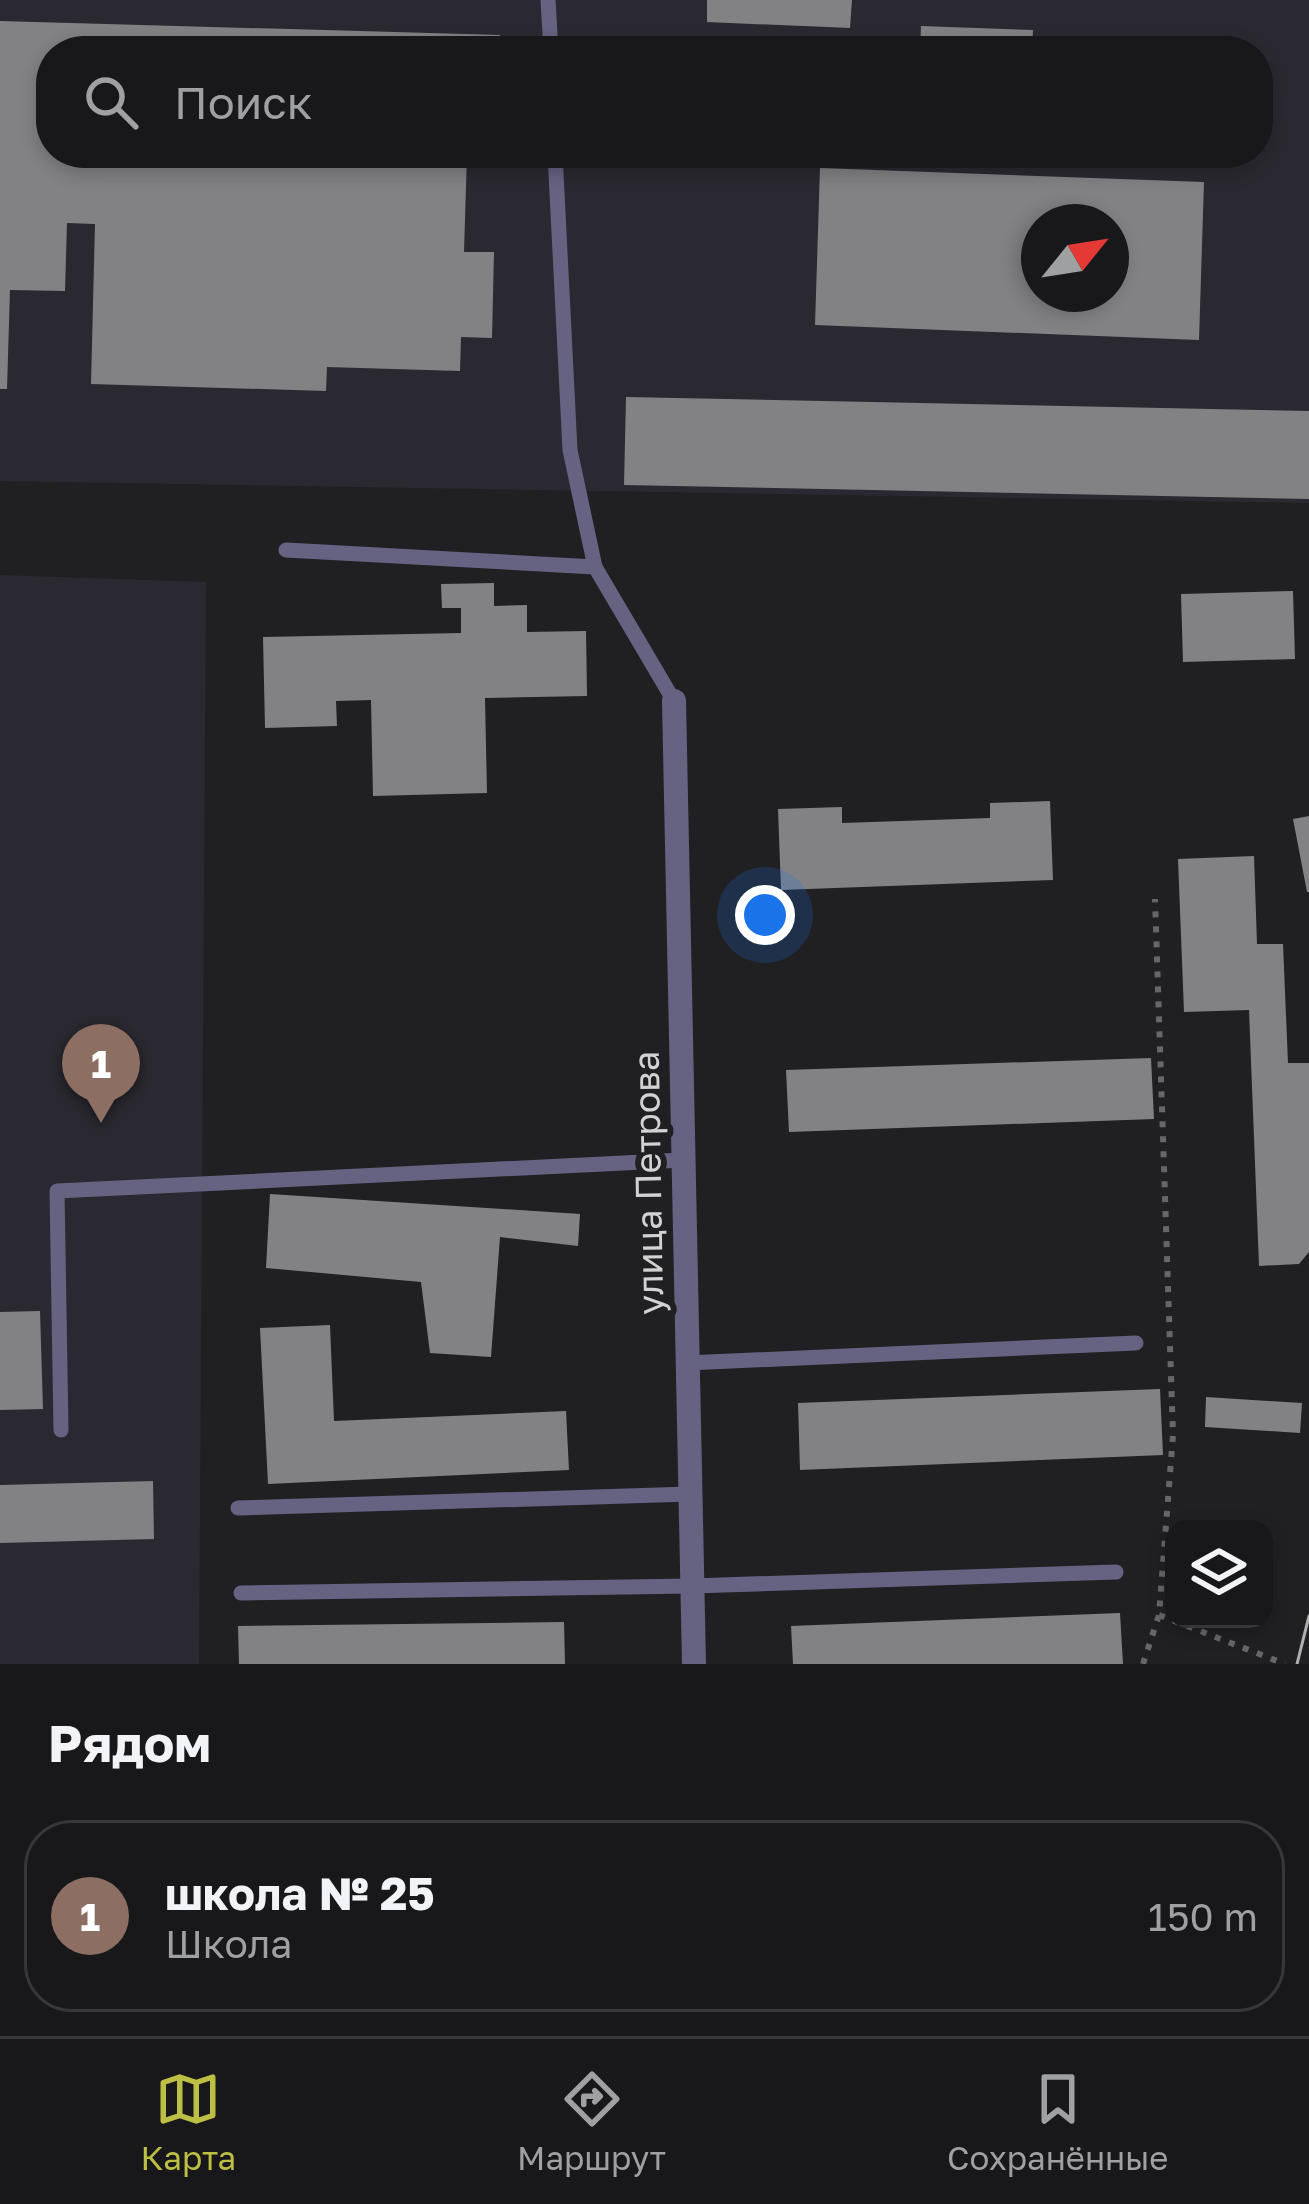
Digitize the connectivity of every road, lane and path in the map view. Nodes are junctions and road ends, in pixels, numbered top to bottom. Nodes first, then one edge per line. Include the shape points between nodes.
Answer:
1 (548, 0) edge
2 (549, 36) edge
3 (556, 168) edge
4 (286, 550) dead end
5 (595, 567) junction
6 (674, 700) joint
7 (1155, 899) dead end
8 (683, 1160) junction
9 (1136, 1343) dead end
10 (687, 1363) junction
11 (61, 1430) dead end
12 (690, 1494) junction
13 (238, 1508) dead end
14 (1116, 1571) dead end
15 (692, 1586) junction
16 (241, 1593) dead end
17 (1159, 1615) junction
18 (694, 1664) edge
19 (1143, 1664) edge
20 (1285, 1664) edge

1 - 2 lane
3 - 5 lane via 570,450
4 - 5 lane
5 - 6 lane
6 - 8 street, улица Петрова
7 - 17 path via 1173,1435
8 - 10 street, улица Петрова
8 - 11 lane via 57,1191
9 - 10 lane
10 - 12 street, улица Петрова
12 - 13 lane
12 - 15 street, улица Петрова
14 - 15 lane
15 - 16 lane
15 - 18 street, улица Петрова
17 - 19 path
17 - 20 path

